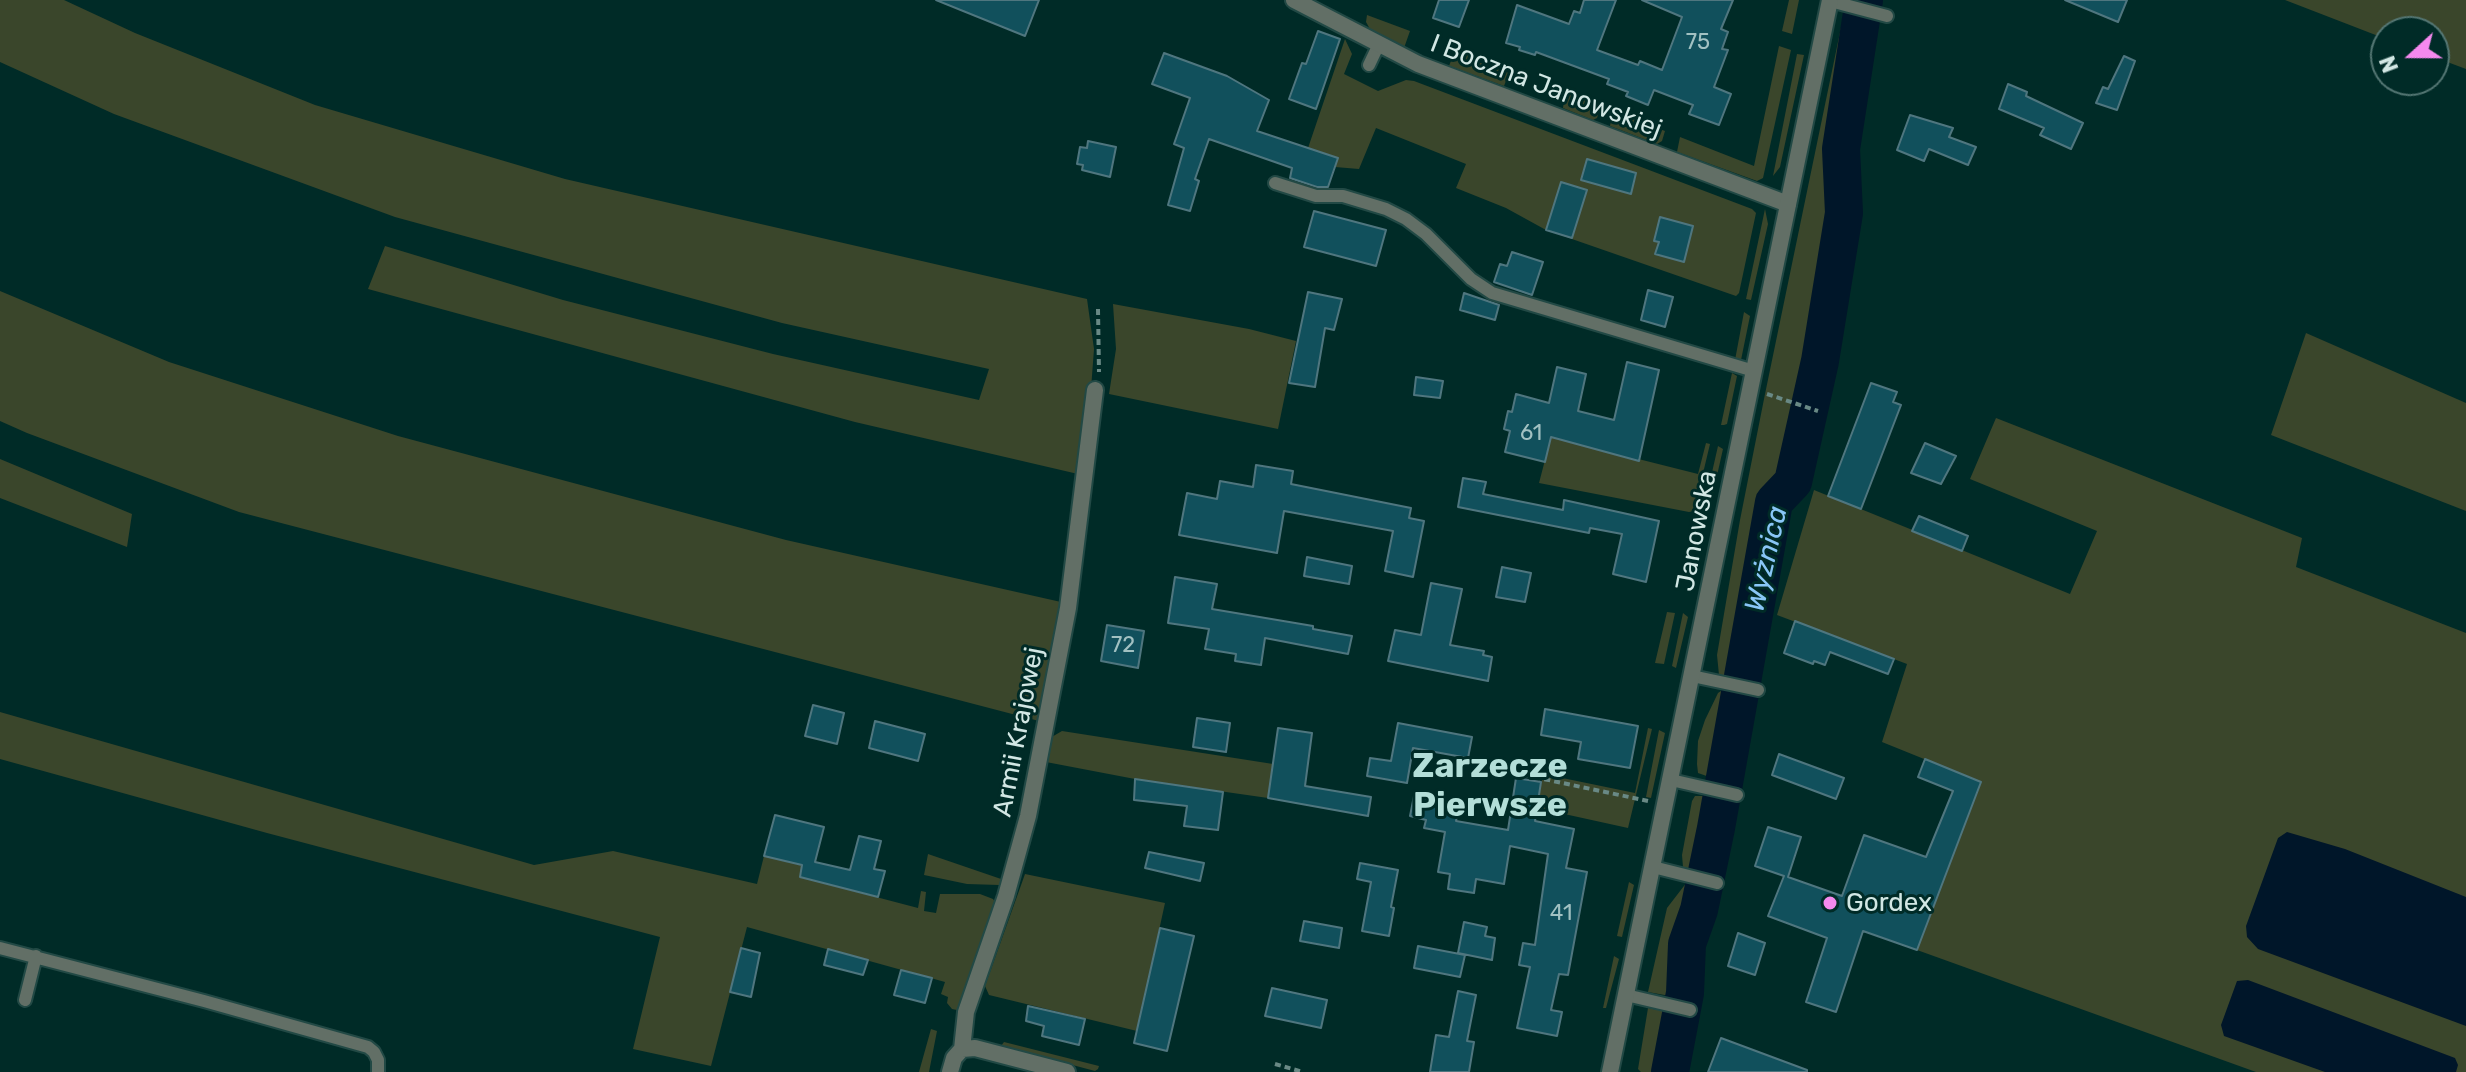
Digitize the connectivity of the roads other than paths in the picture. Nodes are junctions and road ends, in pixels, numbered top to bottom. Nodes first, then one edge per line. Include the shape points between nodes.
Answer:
1 (1294, 0) edge
2 (1830, 0) edge
3 (1887, 16) dead end
4 (1379, 44) junction
5 (1369, 65) dead end
6 (1275, 183) dead end
7 (1788, 204) junction
8 (1754, 371) junction
9 (1095, 390) road end
10 (1692, 676) junction
11 (1754, 689) dead end
12 (1671, 780) junction
13 (1734, 794) dead end
14 (1653, 867) junction
15 (1709, 881) dead end
16 (0, 948) edge
17 (36, 956) junction
18 (1626, 995) junction
19 (25, 1000) dead end
20 (1684, 1008) dead end
21 (962, 1049) junction
22 (378, 1072) edge
23 (950, 1072) edge
24 (1067, 1072) edge
25 (1610, 1072) edge

1 - 4 street, I Boczna Janowskiej
2 - 3 lane
2 - 7 street, Janowska
4 - 5 lane
4 - 7 street, I Boczna Janowskiej via 1418,64
6 - 8 lane via 1316,196 1343,196 1406,219 1492,293
7 - 8 street, Janowska
8 - 10 street, Janowska
9 - 21 street, Armii Krajowej via 1068,608 1028,816 966,1012
10 - 11 lane
10 - 12 street, Janowska
12 - 13 lane
12 - 14 street, Janowska
14 - 15 lane
14 - 18 street, Janowska
16 - 17 lane
17 - 19 lane
17 - 22 lane via 368,1047 378,1060
18 - 20 lane
18 - 25 street, Janowska
21 - 23 street, Armii Krajowej
21 - 24 street

